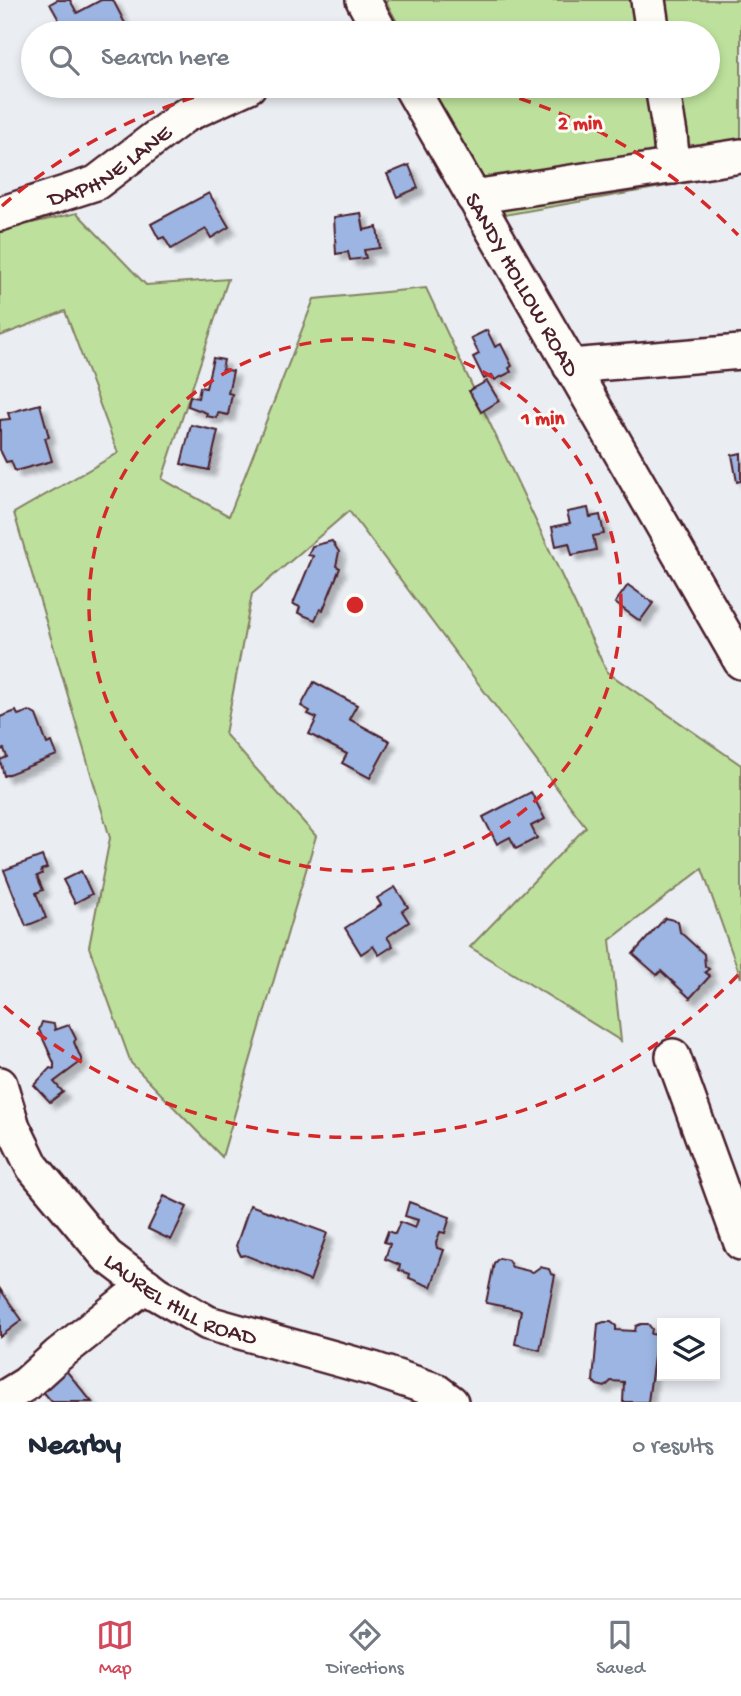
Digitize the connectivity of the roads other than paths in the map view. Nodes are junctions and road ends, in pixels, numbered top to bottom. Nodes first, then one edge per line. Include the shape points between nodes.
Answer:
1 (648, 0) edge
2 (651, 21) edge
3 (223, 98) edge
4 (417, 98) edge
5 (664, 98) edge
6 (741, 156) edge
7 (673, 167) junction
8 (473, 197) junction
9 (0, 214) edge
10 (741, 352) edge
11 (570, 366) junction
12 (741, 662) edge
13 (673, 1056) dead end
14 (0, 1084) edge
15 (741, 1243) edge
16 (146, 1285) junction
17 (0, 1400) edge
18 (451, 1402) edge

1 - 2 street
3 - 9 street, DAPHNE LANE via 184,117 96,183
4 - 8 street, SANDY HOLLOW ROAD
5 - 7 street
6 - 7 street
7 - 8 street
8 - 11 street, SANDY HOLLOW ROAD
10 - 11 street
11 - 12 street, SANDY HOLLOW ROAD
13 - 15 street
14 - 16 street, LAUREL HILL ROAD via 13,1127 32,1166 107,1256
16 - 17 street via 26,1384
16 - 18 street, LAUREL HILL ROAD via 208,1322 373,1369 435,1390

